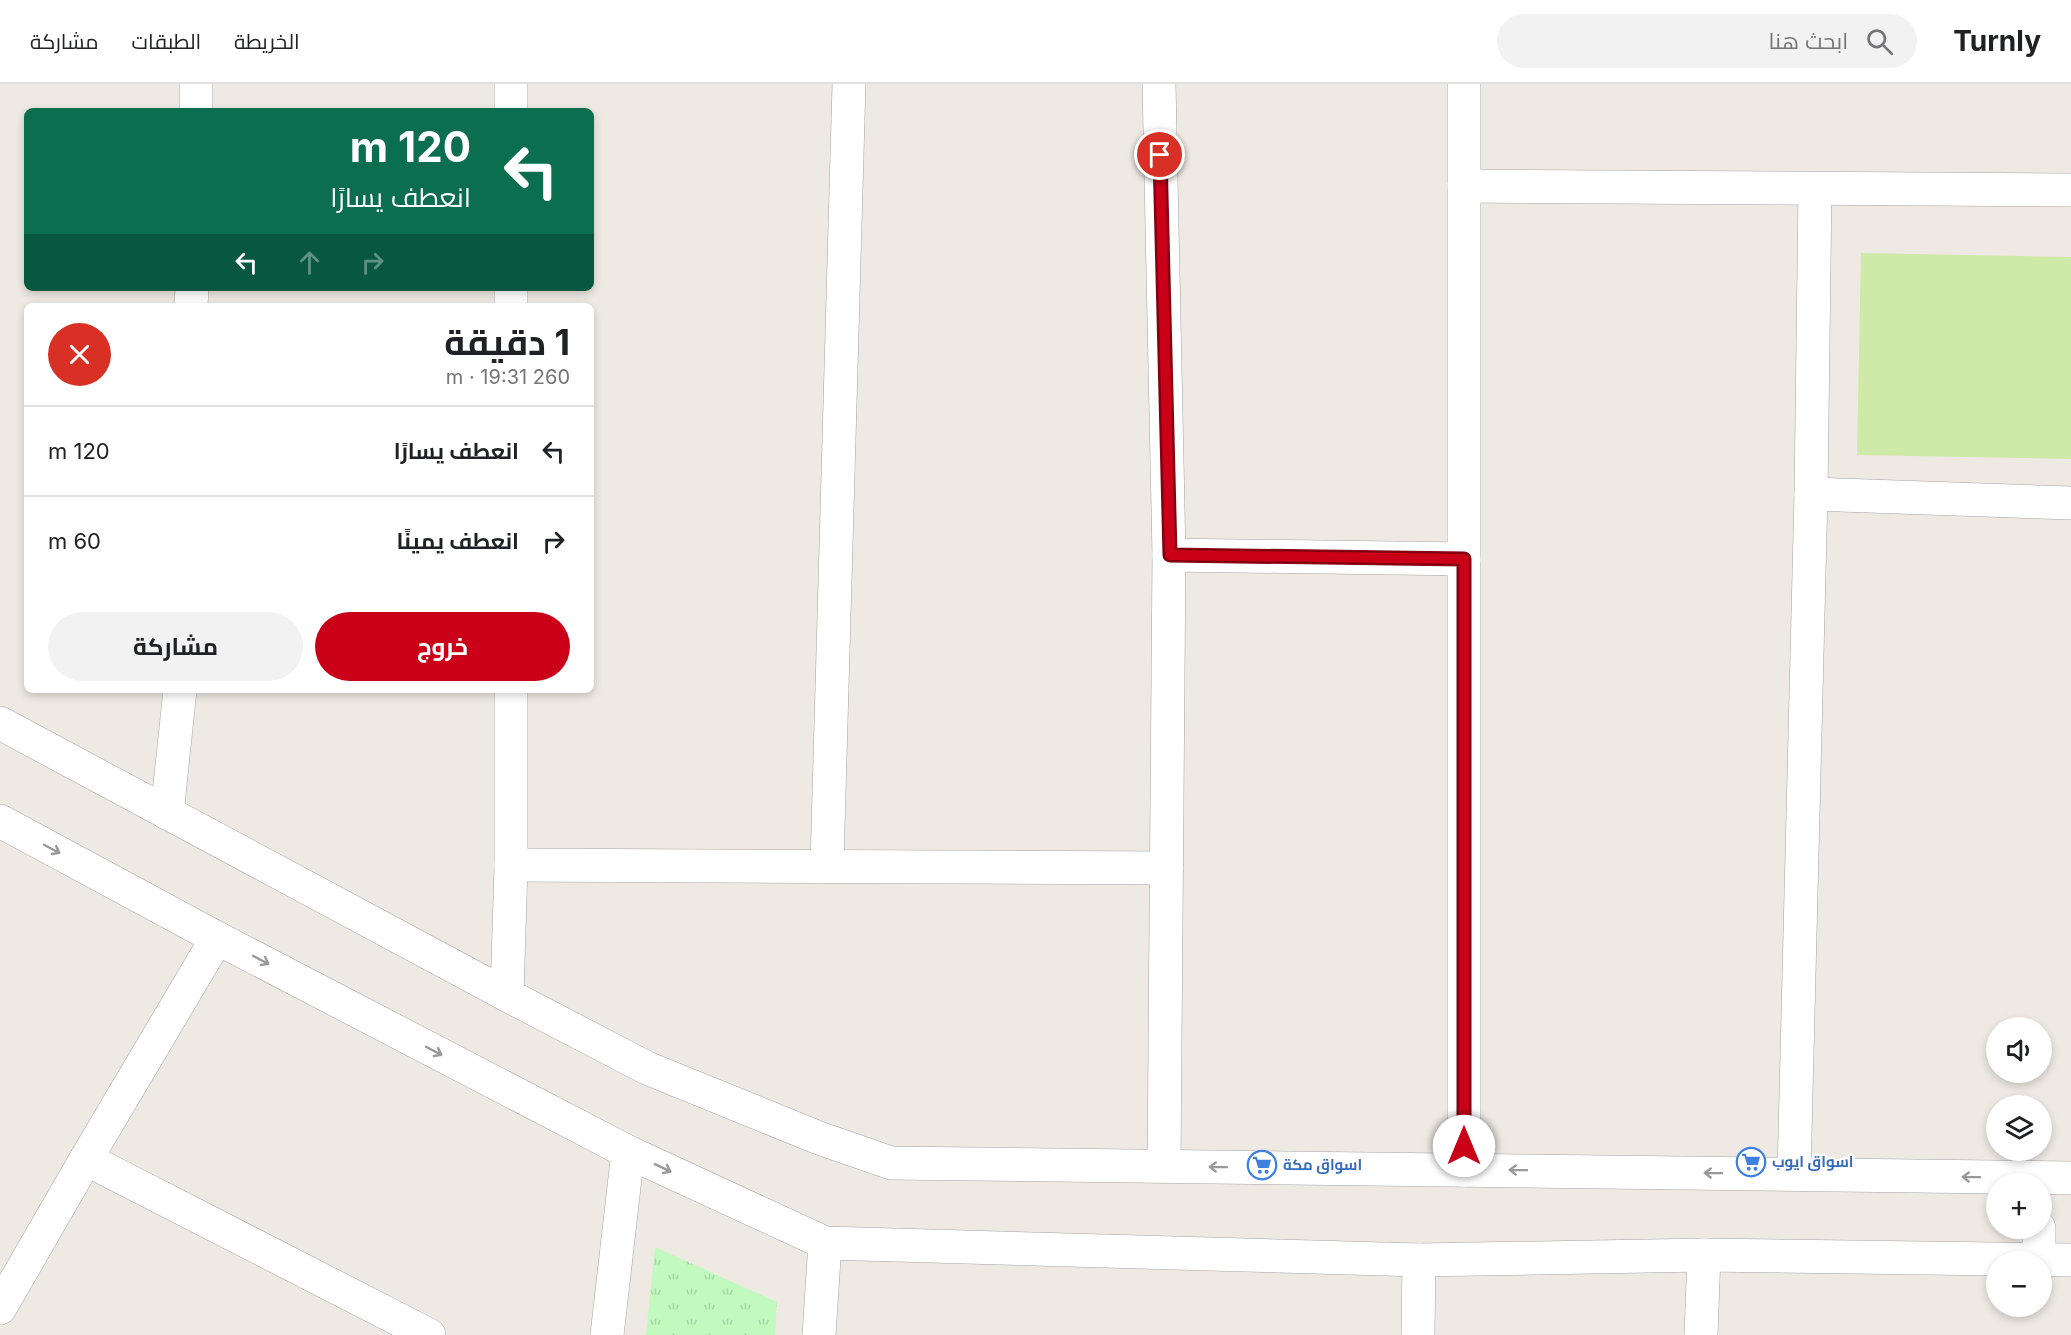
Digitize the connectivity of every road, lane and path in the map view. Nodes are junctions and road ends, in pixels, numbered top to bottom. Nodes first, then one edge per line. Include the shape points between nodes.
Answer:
1 (196, 84) edge
2 (511, 84) edge
3 (849, 84) edge
4 (1159, 84) edge
5 (1464, 84) edge
6 (196, 108) edge
7 (511, 108) edge
8 (1464, 186) junction
9 (1815, 189) junction
10 (2071, 190) edge
11 (1811, 494) junction
12 (2071, 503) edge
13 (1170, 555) junction
14 (1464, 559) junction
15 (180, 693) edge
16 (511, 693) edge
17 (0, 723) edge
18 (167, 813) junction
19 (0, 821) edge
20 (827, 865) junction
21 (511, 866) junction
22 (1167, 867) junction
23 (217, 938) junction
24 (507, 995) junction
25 (628, 1152) junction
26 (86, 1159) junction
27 (1164, 1166) junction
28 (1464, 1170) junction
29 (1794, 1174) junction
30 (1986, 1178) edge
31 (825, 1243) junction
32 (2039, 1244) edge
33 (1704, 1254) junction
34 (1419, 1260) junction
35 (2071, 1260) edge
36 (0, 1308) edge
37 (429, 1335) edge
38 (607, 1335) edge
39 (819, 1335) edge
40 (1418, 1335) edge
41 (1701, 1335) edge

1 - 6 street
2 - 7 street
3 - 20 street
4 - 13 street
5 - 8 street
8 - 9 street
8 - 14 street
9 - 10 street
9 - 11 street
11 - 12 street
11 - 29 street
13 - 14 street
13 - 22 street
14 - 28 street
15 - 18 street
16 - 21 street
17 - 18 street
18 - 24 street
19 -> 23 street
20 - 21 street
20 - 22 street
21 - 24 street
22 - 27 street
23 -> 25 street
23 - 26 street
24 - 27 street via 647,1068 891,1163
25 -> 31 street
25 - 38 street
26 - 36 street
26 - 37 street
28 -> 27 street
29 -> 28 street
30 -> 29 street
31 - 34 street
31 - 39 street
32 - 33 street
32 - 35 street
33 - 34 street
33 - 41 street
34 - 40 street

